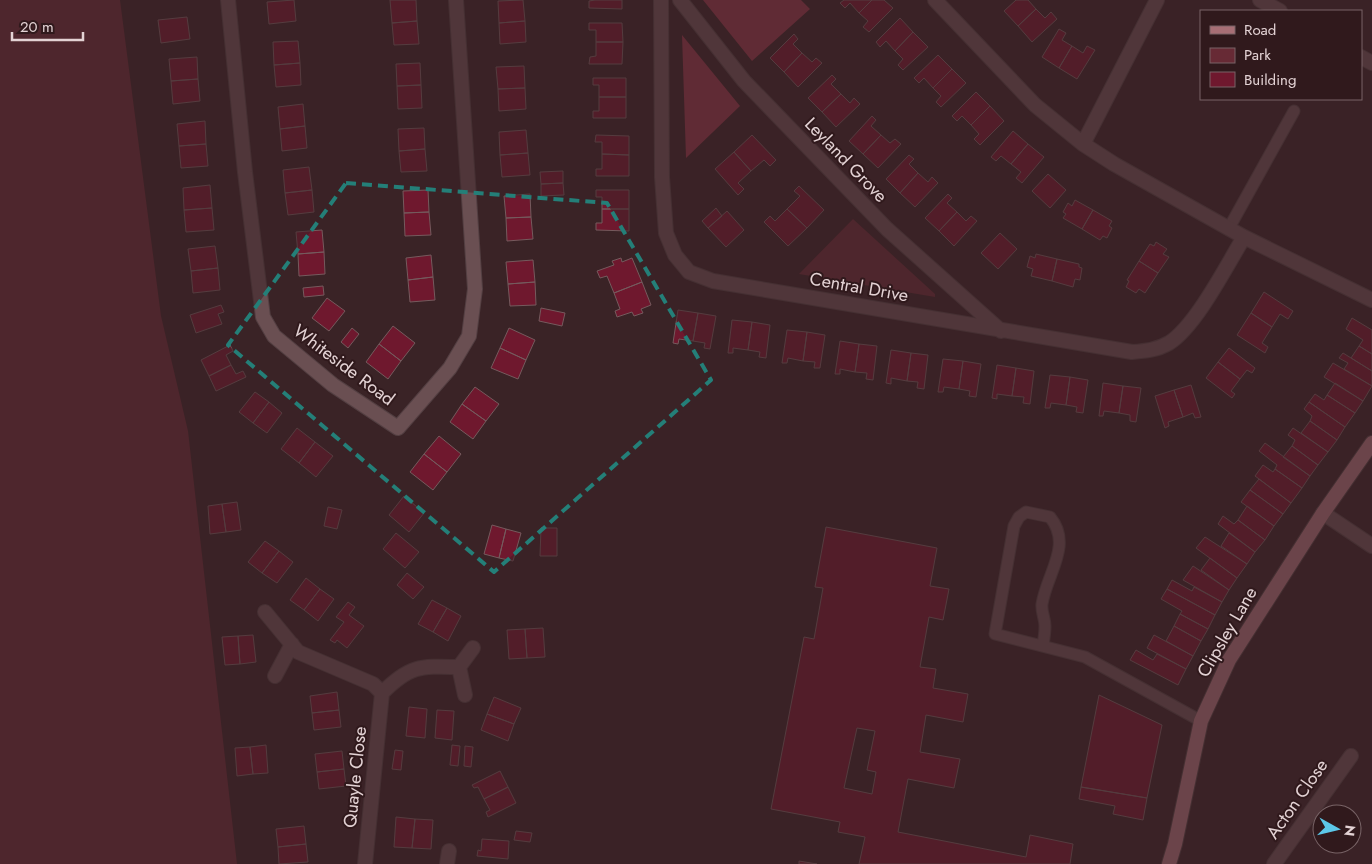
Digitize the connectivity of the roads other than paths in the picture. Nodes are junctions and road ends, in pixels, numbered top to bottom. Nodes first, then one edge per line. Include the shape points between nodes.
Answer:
1 (228, 0) edge
2 (456, 0) edge
3 (660, 0) edge
4 (680, 0) edge
5 (935, 0) edge
6 (1157, 0) edge
7 (1260, 0) edge
8 (1278, 10) edge
9 (1294, 111) dead end
10 (1083, 144) junction
11 (1229, 228) junction
12 (1244, 237) junction
13 (1372, 300) edge
14 (1001, 330) junction
15 (1372, 443) edge
16 (1323, 513) junction
17 (1372, 546) edge
18 (265, 612) dead end
19 (292, 644) junction
20 (1043, 646) junction
21 (474, 648) dead end
22 (459, 667) junction
23 (275, 676) dead end
24 (382, 693) junction
25 (465, 695) dead end
26 (1202, 721) junction
27 (1351, 756) dead end
28 (365, 864) edge
29 (1169, 864) edge
30 (1274, 864) edge

1 - 2 street, Whiteside Road via 263,317 274,336 326,378 398,428 450,368 468,336 474,298
3 - 14 street, Central Drive via 662,176 666,233 675,255 689,272 713,281
4 - 14 street, Leyland Grove via 744,81 880,222
5 - 10 street via 1035,105
6 - 10 street
7 - 8 street
9 - 11 lane
10 - 11 street
11 - 12 street
12 - 13 street
12 - 14 street, Central Drive via 1188,326 1178,337 1159,348 1132,352
15 - 16 main road, Clipsley Lane
16 - 17 street
16 - 26 main road, Clipsley Lane via 1229,660
18 - 19 street
19 - 23 street
19 - 24 street via 298,652 373,684
20 - 20 lane via 1042,603 1061,536 1050,517 1026,512 1014,526 995,634
20 - 26 lane via 1084,658
21 - 22 street
22 - 24 street via 424,667 400,675
22 - 25 street
24 - 28 street, Quayle Close
26 - 29 main road, Clipsley Lane
27 - 30 street, Acton Close

